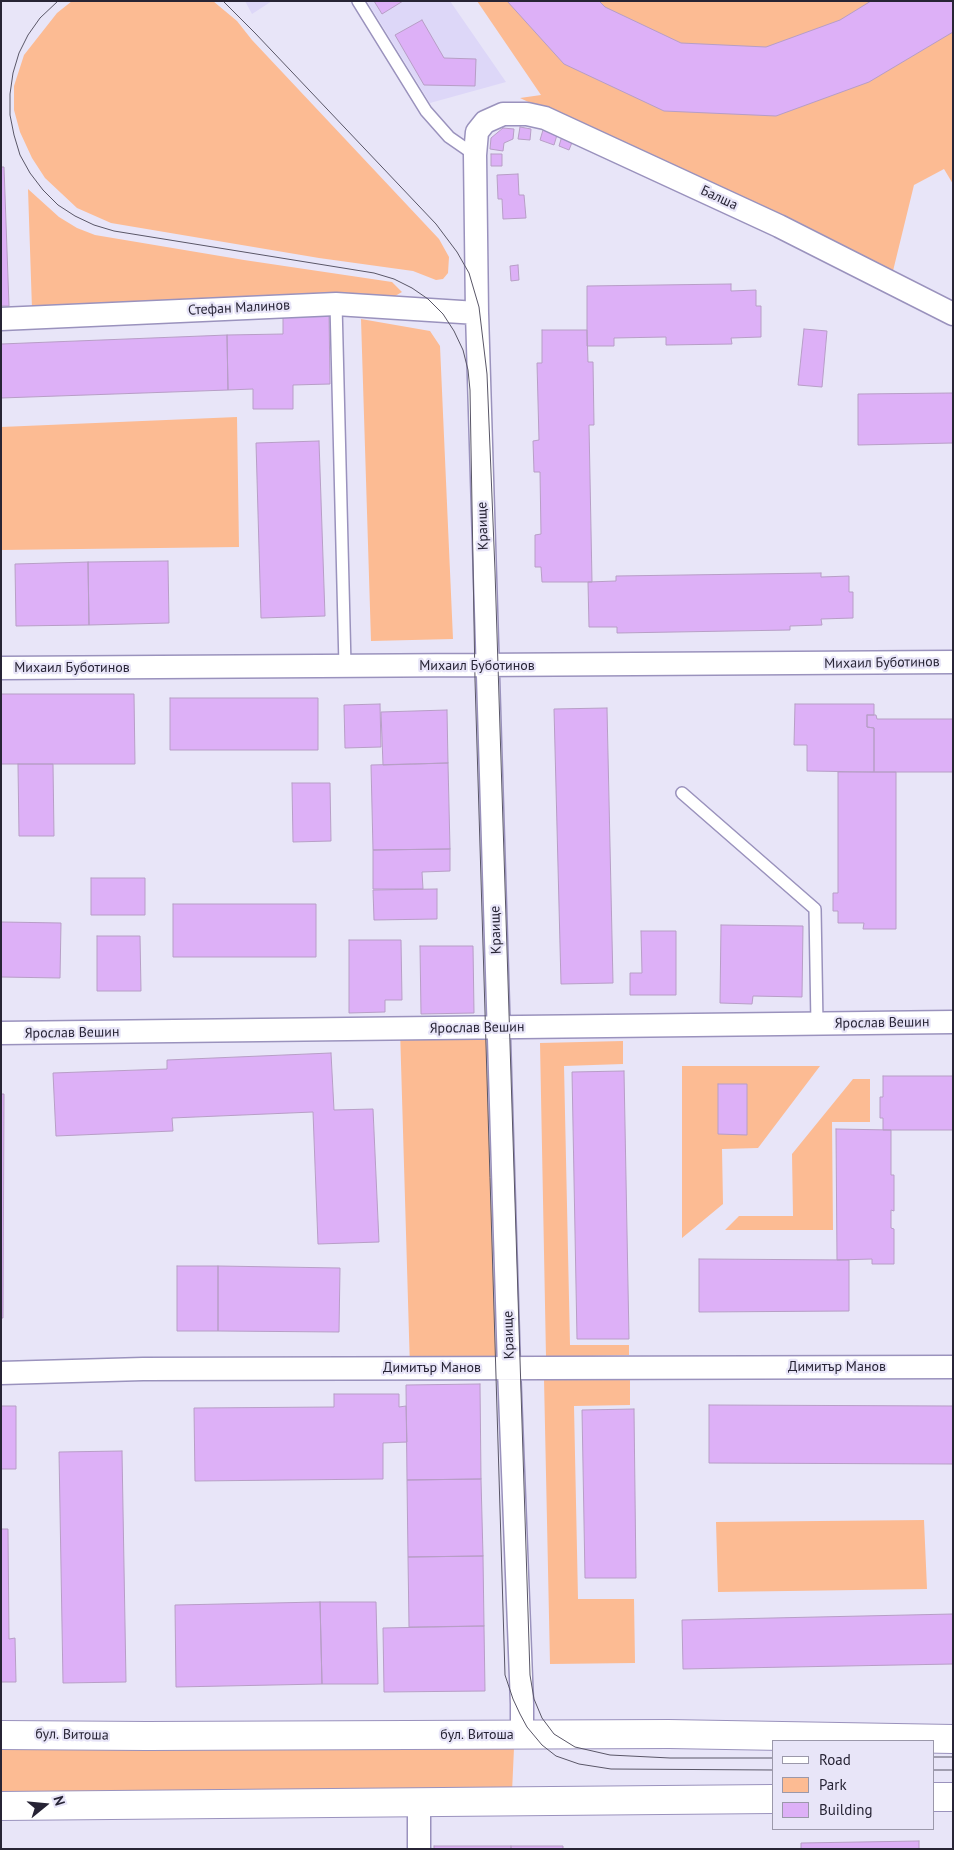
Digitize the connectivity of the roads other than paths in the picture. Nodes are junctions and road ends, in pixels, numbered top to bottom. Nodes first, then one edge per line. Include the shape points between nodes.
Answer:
1 (358, 1) edge
2 (479, 127) joint
3 (475, 155) junction
4 (336, 304) junction
5 (477, 313) junction
6 (953, 314) edge
7 (1, 319) edge
8 (953, 662) edge
9 (487, 665) junction
10 (345, 666) junction
11 (1, 668) edge
12 (682, 793) dead end
13 (953, 1022) edge
14 (817, 1024) junction
15 (499, 1028) junction
16 (1, 1033) edge
17 (953, 1367) edge
18 (510, 1368) junction
19 (1, 1373) edge
20 (1, 1734) edge
21 (522, 1734) junction
22 (953, 1738) edge
23 (934, 1797) edge
24 (953, 1797) edge
25 (772, 1799) edge
26 (419, 1802) junction
27 (1, 1806) edge
28 (418, 1849) edge

1 - 3 lane via 426,112 449,137
2 - 3 street, Краище
2 - 6 street, Балша via 491,119 509,114 545,118 779,226
3 - 5 street, Краище
4 - 5 street, Стефан Малинов
4 - 7 street, Стефан Малинов
4 - 10 lane
5 - 9 street, Краище
8 - 9 street, Михаил Буботинов
9 - 10 street, Михаил Буботинов
9 - 15 street, Краище
10 - 11 street, Михаил Буботинов
12 - 14 lane via 815,909
13 - 14 street, Ярослав Вешин
14 - 15 street, Ярослав Вешин
15 - 16 street, Ярослав Вешин
15 - 18 street, Краище
17 - 18 street, Димитър Манов
18 - 19 street, Димитър Манов via 143,1369
18 - 21 street, Краище
20 - 21 street, бул. Витоша
21 - 22 street, бул. Витоша
23 - 24 street
25 - 26 street
26 - 27 street
26 - 28 street

